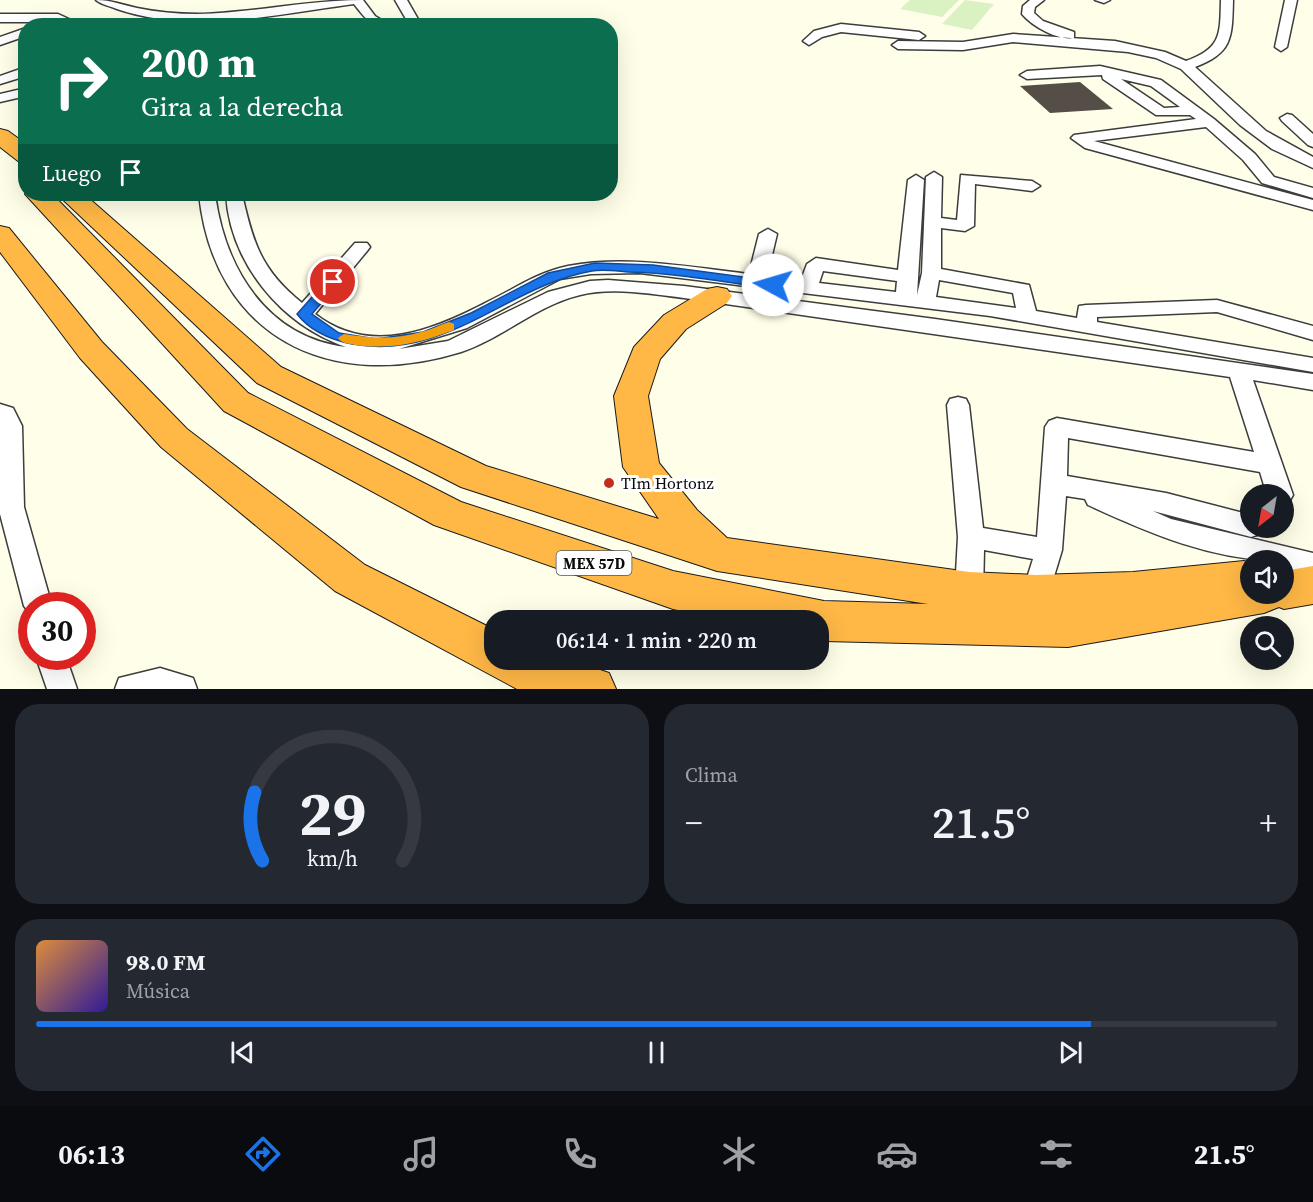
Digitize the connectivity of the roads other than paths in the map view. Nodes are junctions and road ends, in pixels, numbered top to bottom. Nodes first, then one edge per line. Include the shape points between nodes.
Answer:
1 (102, 0) edge
2 (132, 0) edge
3 (303, 0) edge
4 (357, 0) edge
5 (400, 0) edge
6 (1038, 0) edge
7 (1227, 0) edge
8 (1291, 0) edge
9 (320, 2) edge
10 (0, 18) edge
11 (66, 18) edge
12 (372, 18) edge
13 (411, 18) edge
14 (0, 24) edge
15 (18, 25) edge
16 (18, 35) edge
17 (0, 41) edge
18 (809, 41) dead end
19 (18, 44) edge
20 (897, 45) dead end
21 (963, 46) junction
22 (1281, 47) dead end
23 (1129, 48) junction
24 (0, 50) edge
25 (1186, 66) junction
26 (1100, 70) junction
27 (18, 74) edge
28 (1027, 75) dead end
29 (0, 80) edge
30 (18, 84) edge
31 (0, 87) edge
32 (18, 94) edge
33 (0, 98) edge
34 (1193, 111) junction
35 (1287, 118) dead end
36 (1209, 122) junction
37 (0, 136) edge
38 (1313, 142) edge
39 (18, 150) edge
40 (1313, 163) edge
41 (0, 164) edge
42 (18, 175) edge
43 (1265, 178) junction
44 (1220, 179) junction
45 (1032, 186) dead end
46 (1247, 188) junction
47 (1313, 193) edge
48 (45, 201) edge
49 (78, 201) edge
50 (207, 201) edge
51 (235, 201) edge
52 (1313, 205) edge
53 (933, 222) junction
54 (0, 234) edge
55 (768, 234) dead end
56 (361, 247) dead end
57 (931, 273) junction
58 (907, 277) junction
59 (756, 283) junction
60 (269, 287) junction
61 (808, 288) junction
62 (717, 297) junction
63 (905, 298) junction
64 (246, 299) junction
65 (925, 302) junction
66 (990, 310) junction
67 (304, 314) junction
68 (1027, 316) junction
69 (1088, 327) junction
70 (992, 332) junction
71 (1313, 333) edge
72 (1313, 365) edge
73 (1239, 370) junction
74 (1313, 382) edge
75 (958, 405) dead end
76 (0, 412) edge
77 (1270, 464) junction
78 (1276, 484) edge
79 (1063, 485) junction
80 (1240, 523) edge
81 (971, 537) junction
82 (1049, 550) junction
83 (717, 554) junction
84 (1313, 565) edge
85 (1294, 579) edge
86 (1240, 580) edge
87 (1313, 580) edge
88 (1313, 585) edge
89 (1294, 588) edge
90 (969, 591) junction
91 (34, 592) edge
92 (1036, 594) junction
93 (1240, 598) edge
94 (484, 647) edge
95 (55, 670) edge
96 (527, 670) edge
97 (62, 689) edge
98 (130, 689) edge
99 (182, 689) edge
100 (593, 689) edge

1 - 9 street via 148,14 196,16
2 - 3 street via 163,7 205,9
4 - 9 street
4 - 12 street
5 - 13 street
6 - 23 street via 1029,6 1028,14 1039,24 1057,32
7 - 25 street via 1225,40 1217,51
8 - 22 street
10 - 11 street via 59,13
14 - 15 street
16 - 17 street
18 - 21 street via 818,34 841,28 915,35
19 - 24 street
20 - 21 street
21 - 23 street via 1013,38
23 - 25 street
25 - 40 street via 1263,138 1290,155
26 - 28 street
26 - 34 street via 1156,83
26 - 34 street via 1161,112
27 - 29 street
30 - 31 street
32 - 33 street
34 - 36 street
35 - 38 street
36 - 43 street via 1249,157
36 - 44 street via 1079,138 1090,145
37 - 39 highway
41 - 42 highway
43 - 44 street
43 - 46 street
43 - 47 street
44 - 46 street
45 - 53 street via 967,178 965,226
46 - 52 street
48 - 93 highway, MEX 57D via 236,402 448,514 673,590 824,621 1068,627
49 - 83 highway via 269,375 474,477
50 - 64 street via 208,218 221,262
51 - 60 street via 243,245
53 - 57 street
53 - 58 street via 925,178
54 - 94 highway via 91,350 174,438 350,578
55 - 59 street
56 - 67 street
57 - 65 street
57 - 68 street via 1022,289
58 - 61 street via 816,264
58 - 63 street
59 - 61 street
59 - 67 street via 653,268 595,267 552,276 476,316 425,336 376,344 336,336
60 - 64 street
60 - 67 street
61 - 63 street
62 - 64 street via 607,286 580,289 537,305 442,351 388,357 322,350 300,343 271,324
62 - 70 street
62 - 83 highway via 675,322 645,355 632,396 641,467 683,522
63 - 65 street
65 - 66 street
66 - 68 street
66 - 70 street
68 - 69 street
69 - 71 street via 1086,311 1217,306
69 - 72 street
70 - 73 street
73 - 74 street
73 - 77 street
75 - 81 street
76 - 91 street via 10,426 11,507
77 - 78 street
77 - 79 street via 1057,427
79 - 80 street via 1166,503
79 - 82 street
79 - 84 street via 1167,529
81 - 82 street
81 - 90 street
82 - 92 street
83 - 90 highway
85 - 87 highway
86 - 92 highway via 1133,591
88 - 89 highway
90 - 92 highway
95 - 97 street
96 - 100 highway via 544,679
98 - 99 street via 160,683

